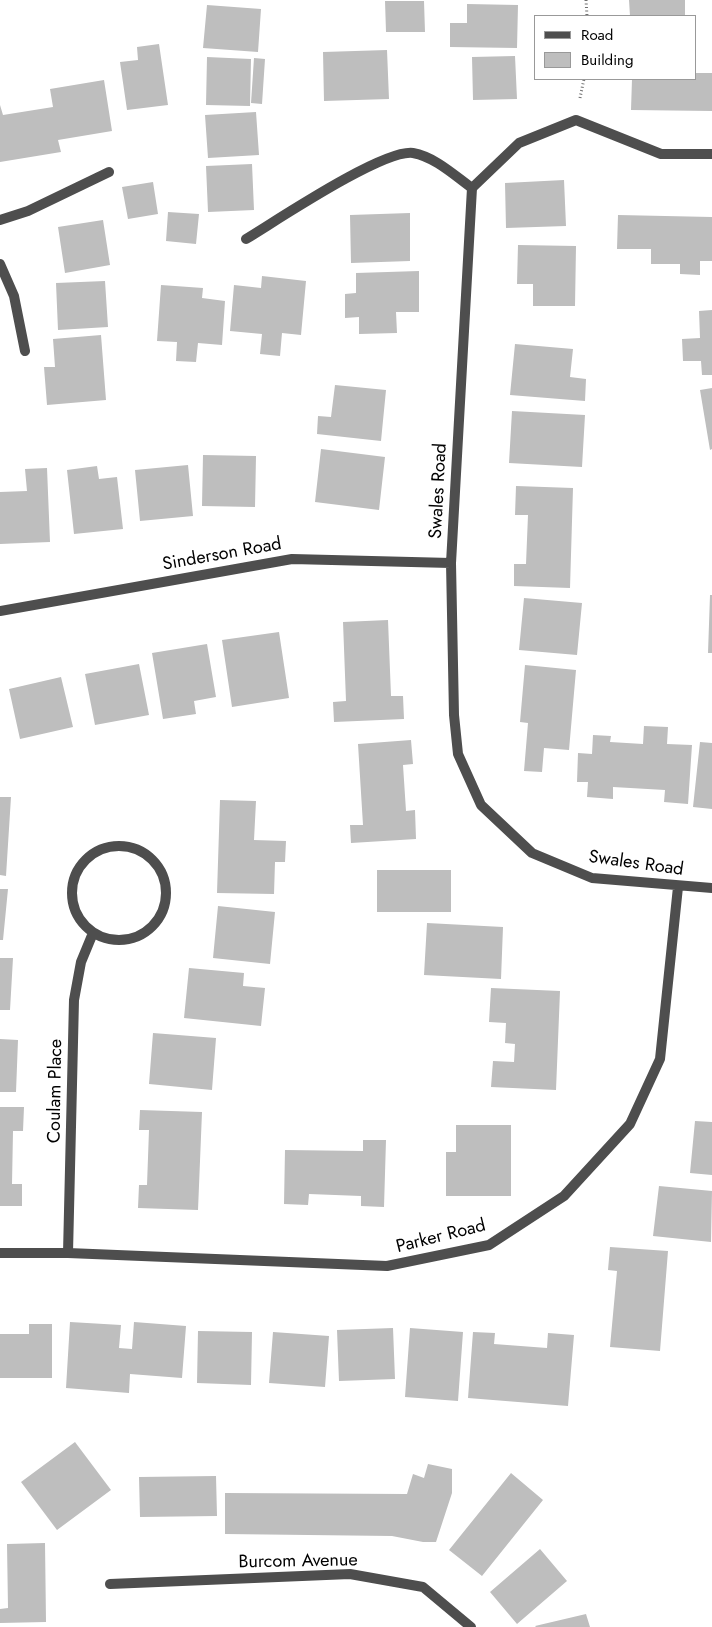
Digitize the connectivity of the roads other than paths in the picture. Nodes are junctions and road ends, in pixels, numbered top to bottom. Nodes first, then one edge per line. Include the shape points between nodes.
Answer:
1 (712, 154) edge
2 (109, 172) dead end
3 (472, 188) junction
4 (0, 220) edge
5 (246, 239) dead end
6 (0, 264) edge
7 (25, 351) dead end
8 (452, 563) junction
9 (0, 611) edge
10 (678, 887) junction
11 (712, 888) edge
12 (93, 933) junction
13 (0, 1253) edge
14 (68, 1253) junction
15 (110, 1584) dead end
16 (471, 1627) edge

1 - 3 street via 661,154 576,120 519,143
2 - 4 street via 28,211
3 - 5 street via 427,157 402,153 361,170
3 - 8 street, Swales Road
6 - 7 street via 17,305
8 - 9 street, Sinderson Road via 292,559
8 - 10 street, Swales Road via 454,714 458,754 481,805 532,854 592,878
10 - 11 street, Swales Road
10 - 14 street, Parker Road via 660,1059 630,1124 564,1196 490,1245 387,1266
12 - 12 street via 78,918 73,904 73,883 82,863 106,847 137,848 161,870 166,902 160,917 149,930 135,938 118,940
12 - 14 street, Coulam Place via 81,962 74,1000
13 - 14 street, Parker Road
15 - 16 street, Burcom Avenue via 350,1574 423,1587

